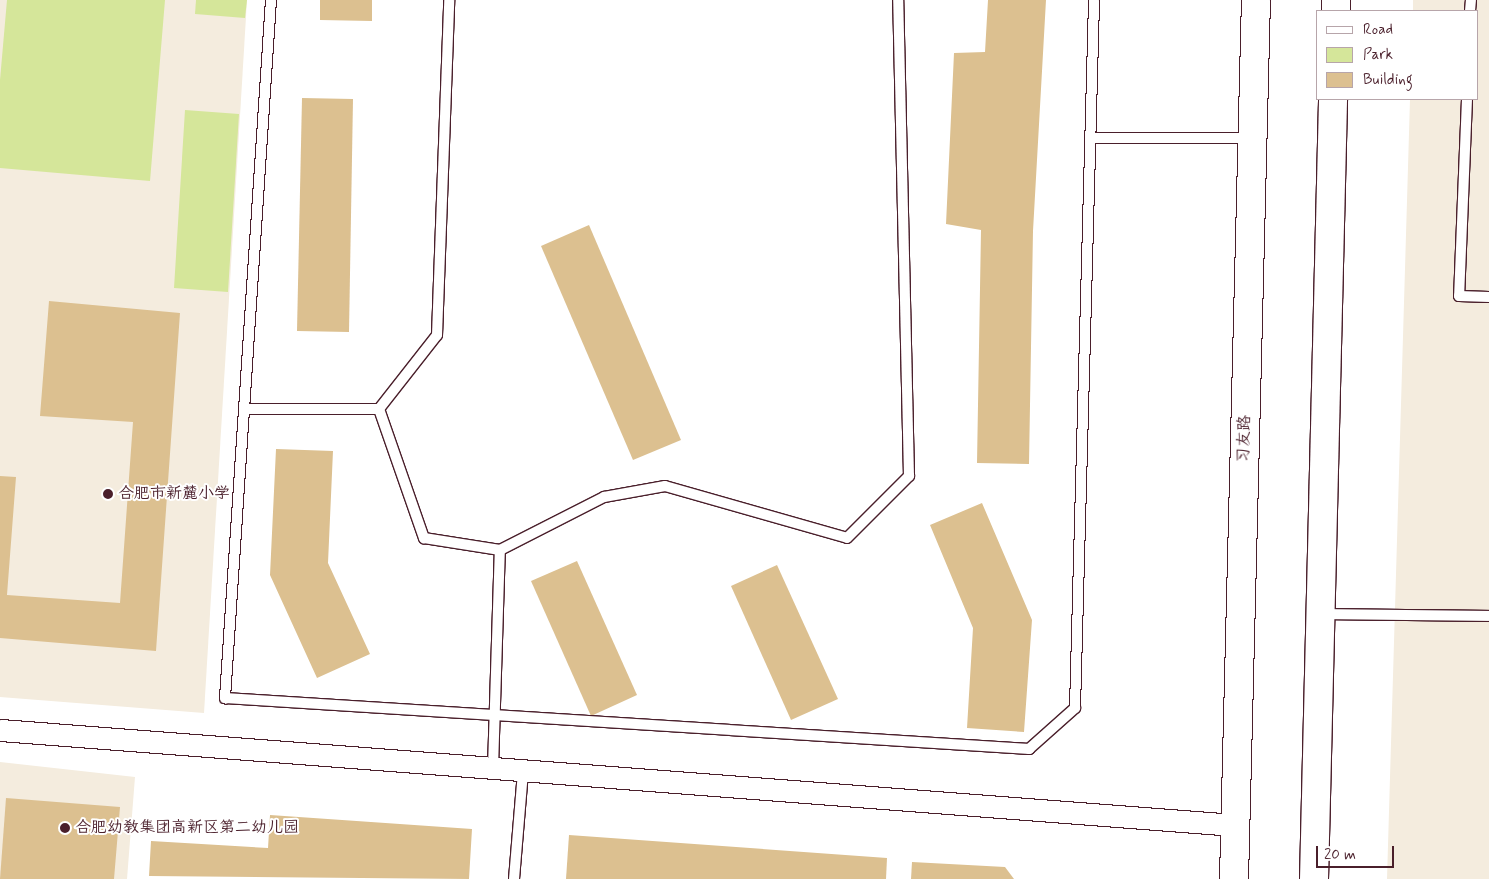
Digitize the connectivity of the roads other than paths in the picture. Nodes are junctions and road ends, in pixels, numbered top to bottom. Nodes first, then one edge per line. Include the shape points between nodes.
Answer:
1 (271, 0) edge
2 (449, 0) edge
3 (898, 0) edge
4 (1094, 0) edge
5 (1256, 0) edge
6 (1334, 100) edge
7 (1467, 100) edge
8 (1090, 138) junction
9 (1253, 138) junction
10 (1489, 297) edge
11 (244, 409) junction
12 (379, 409) junction
13 (500, 550) junction
14 (1321, 614) junction
15 (1489, 616) edge
16 (494, 715) junction
17 (0, 730) edge
18 (493, 768) junction
19 (523, 771) junction
20 (1235, 825) junction
21 (514, 879) edge
22 (1234, 879) edge
23 (1314, 879) edge

1 - 11 lane
2 - 12 lane via 437,335
3 - 13 lane via 909,476 847,538 664,486 604,497
4 - 8 lane
5 - 9 main road, 习友路
6 - 14 main road
7 - 10 lane via 1459,296
8 - 9 lane
8 - 16 lane via 1075,708 1029,748
9 - 20 main road, 习友路
11 - 12 lane
11 - 16 lane via 225,698
12 - 13 lane via 424,538
13 - 16 lane
14 - 15 lane
14 - 23 main road
16 - 18 lane
17 - 18 street
18 - 19 street
19 - 20 street
19 - 21 lane
20 - 22 main road, 习友路

